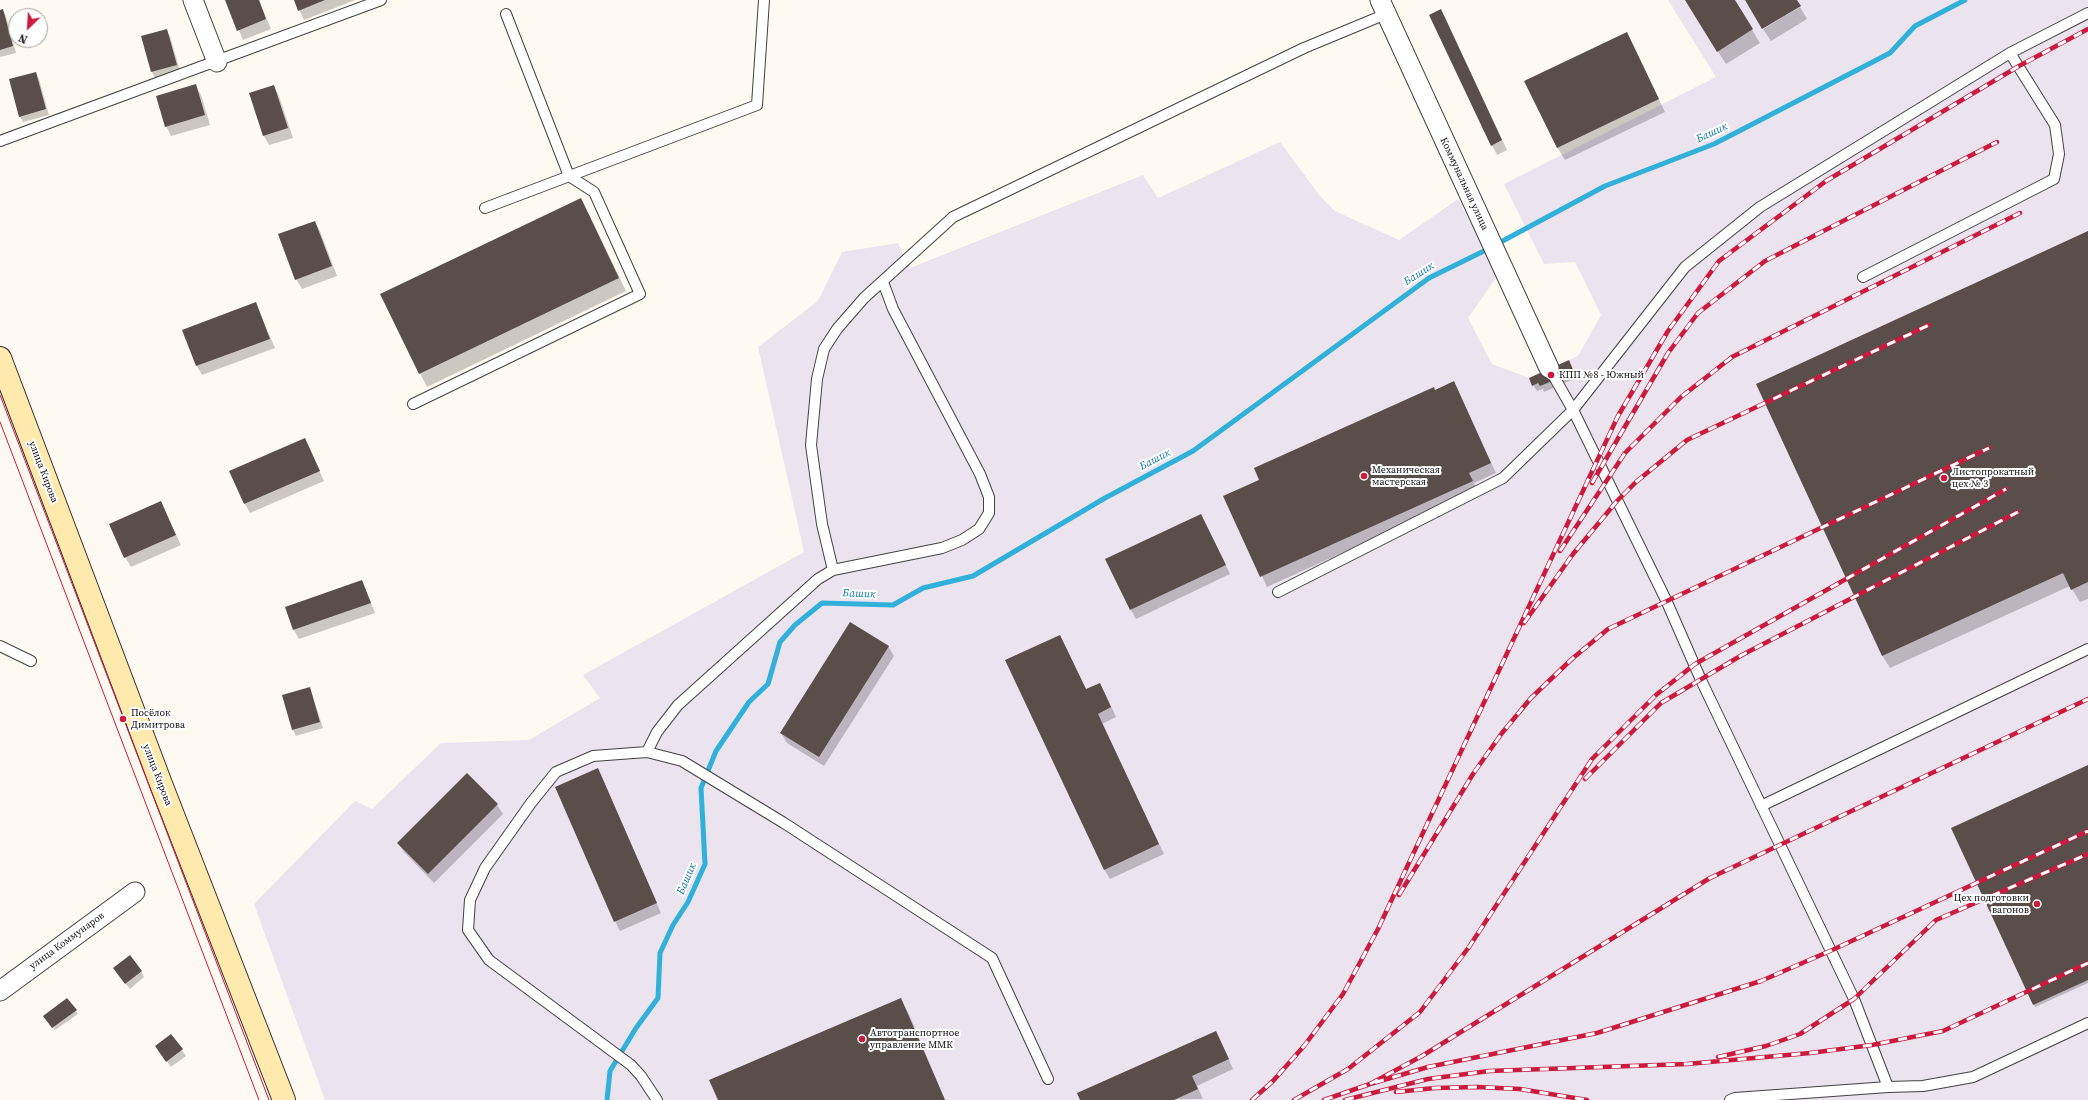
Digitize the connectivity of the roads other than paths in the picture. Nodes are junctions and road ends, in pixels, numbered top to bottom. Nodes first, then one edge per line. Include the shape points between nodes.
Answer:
1 (193, 0) edge
2 (381, 0) edge
3 (764, 0) edge
4 (1383, 7) edge
5 (2088, 13) edge
6 (506, 14) dead end
7 (2010, 53) junction
8 (217, 62) junction
9 (0, 141) edge
10 (569, 176) junction
11 (485, 208) dead end
12 (1863, 277) dead end
13 (883, 282) junction
14 (0, 358) edge
15 (1549, 368) joint
16 (413, 404) dead end
17 (1573, 410) junction
18 (833, 570) junction
19 (1278, 592) dead end
20 (0, 646) edge
21 (2088, 649) edge
22 (31, 662) dead end
23 (647, 752) junction
24 (1761, 806) junction
25 (135, 892) dead end
26 (0, 991) edge
27 (2088, 1023) edge
28 (1048, 1079) dead end
29 (1888, 1087) junction
30 (284, 1100) edge
31 (657, 1100) edge
32 (1730, 1100) edge

1 - 8 street
2 - 8 lane
3 - 10 lane via 756,105
4 - 13 lane via 1304,48 953,217
4 - 15 street, Коммунальная улица
5 - 7 lane
6 - 10 lane
7 - 12 lane via 2055,125 2059,154 2054,179
7 - 17 lane via 1760,207 1685,267
8 - 9 lane
10 - 11 lane
10 - 16 lane via 594,192 640,294
13 - 18 lane via 864,298 837,329 824,349 817,379 811,445 822,524
13 - 18 lane via 893,309 980,474 989,498 989,513 979,529 962,540 942,548
14 - 30 main road, улица Кирова
15 - 17 lane
17 - 19 lane via 1503,478
17 - 24 lane via 1666,600
18 - 23 lane via 818,579 678,706 657,732
20 - 22 lane
21 - 24 lane
23 - 28 lane via 682,761 784,823 992,958
23 - 31 lane via 594,756 556,772 485,868 470,900 468,930 489,960 631,1065
24 - 29 lane via 1854,999
25 - 26 street, улица Коммунаров
27 - 29 lane via 1973,1077 1924,1086
29 - 32 lane

